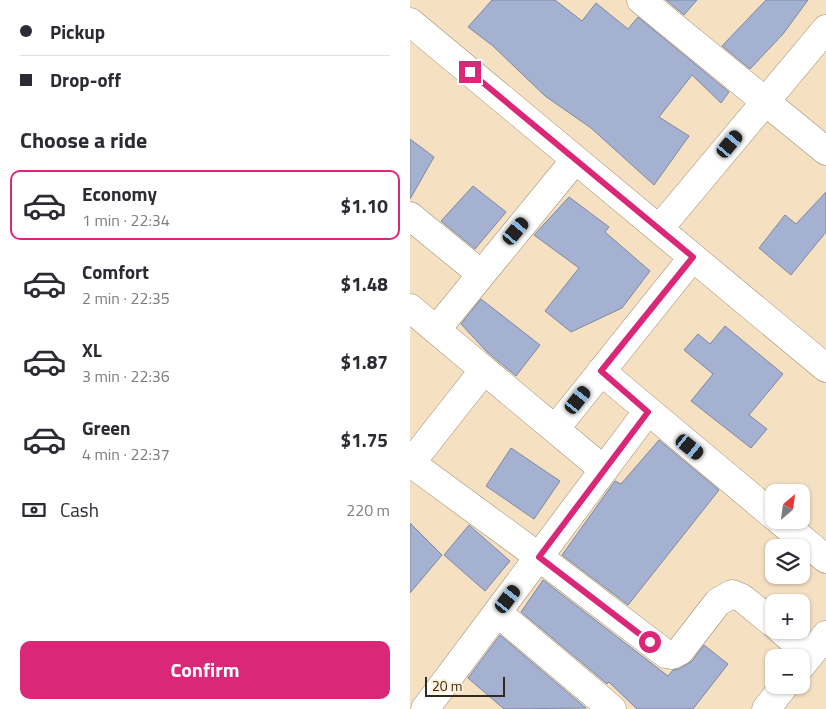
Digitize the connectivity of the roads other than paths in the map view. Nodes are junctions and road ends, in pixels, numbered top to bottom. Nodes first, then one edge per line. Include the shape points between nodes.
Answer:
1 (647, 2) edge
2 (410, 22) edge
3 (826, 29) edge
4 (765, 101) junction
5 (826, 151) edge
6 (575, 160) junction
7 (410, 216) edge
8 (659, 229) junction
9 (693, 257) junction
10 (481, 274) junction
11 (410, 308) edge
12 (436, 330) junction
13 (826, 368) edge
14 (484, 370) junction
15 (601, 371) junction
16 (648, 412) junction
17 (556, 428) junction
18 (410, 464) edge
19 (604, 470) junction
20 (765, 509) edge
21 (790, 529) edge
22 (539, 557) junction
23 (826, 559) edge
24 (498, 613) junction
25 (765, 617) edge
26 (793, 639) edge
27 (812, 652) edge
28 (778, 694) edge
29 (425, 709) edge
30 (612, 709) edge
31 (766, 709) edge

1 - 4 street
2 - 6 street
3 - 4 street
4 - 5 street
4 - 8 street
6 - 8 street
6 - 10 street
7 - 10 street
8 - 9 street
9 - 13 street
9 - 15 street
10 - 12 street
11 - 12 street
12 - 14 street
14 - 17 street
14 - 18 street
15 - 16 street
15 - 17 street
16 - 19 street
16 - 20 street
17 - 19 street
18 - 22 street
19 - 22 street
21 - 23 street
22 - 24 street
22 - 25 street via 666,654 680,651 718,602 732,594
24 - 29 street
24 - 30 street
26 - 27 street
28 - 31 street

